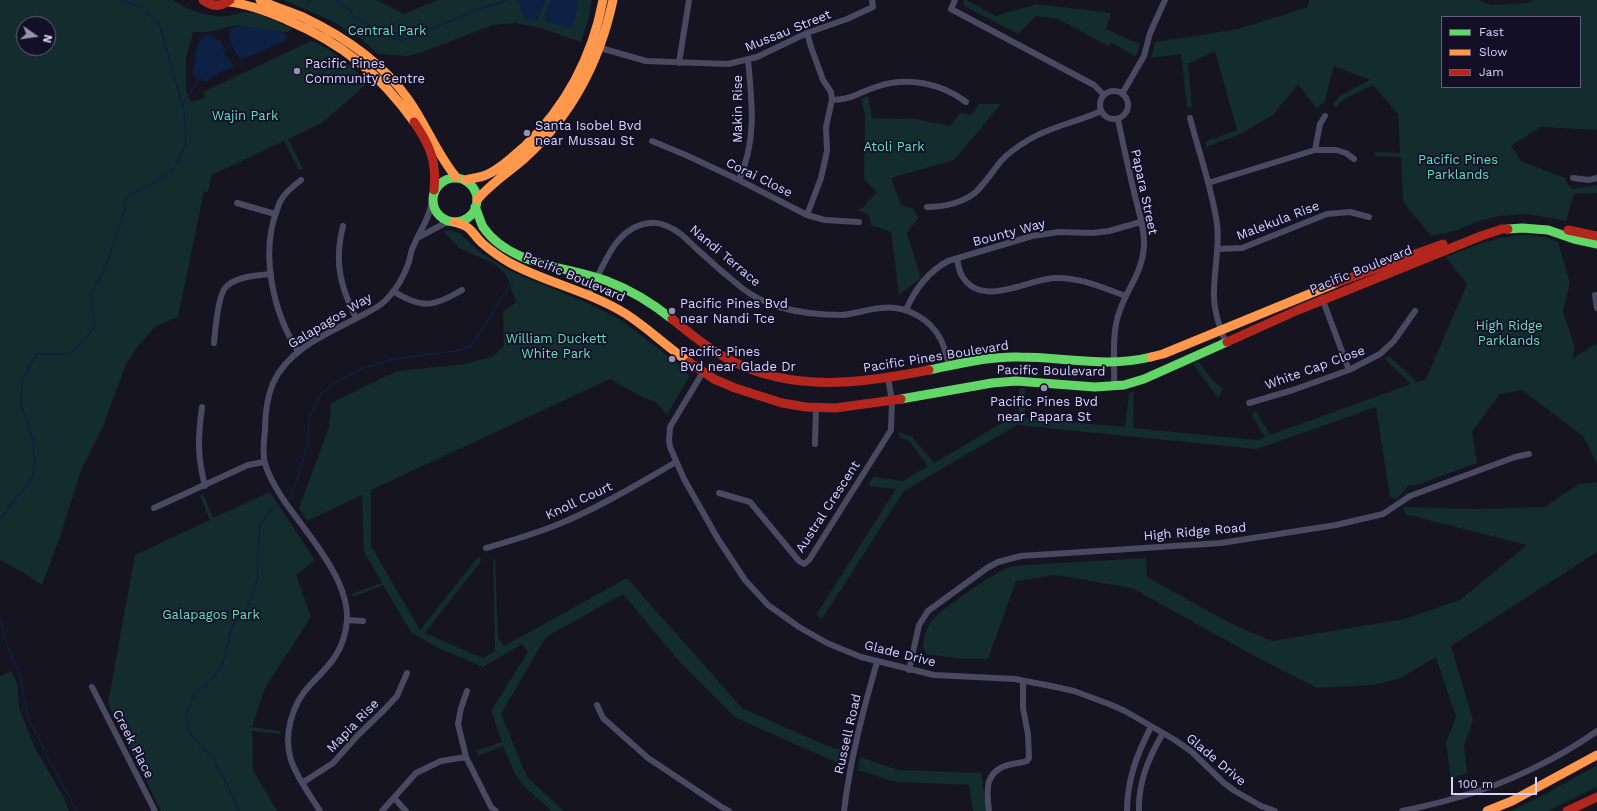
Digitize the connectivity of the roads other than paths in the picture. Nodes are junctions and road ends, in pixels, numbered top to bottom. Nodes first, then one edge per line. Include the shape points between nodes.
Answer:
1 (203, 0) edge
2 (260, 0) edge
3 (603, 0) edge
4 (613, 0) edge
5 (689, 0) edge
6 (872, 0) edge
7 (955, 0) edge
8 (1165, 0) edge
9 (229, 1) edge
10 (807, 33) junction
11 (596, 46) junction
12 (748, 60) junction
13 (679, 63) junction
14 (1122, 94) junction
15 (1104, 95) junction
16 (832, 100) junction
17 (966, 102) dead end
18 (1101, 111) junction
19 (1325, 116) dead end
20 (1190, 118) dead end
21 (1118, 119) junction
22 (652, 141) dead end
23 (1315, 150) junction
24 (1354, 159) dead end
25 (461, 178) junction
26 (1573, 178) dead end
27 (1597, 178) edge
28 (302, 180) dead end
29 (739, 180) junction
30 (1208, 183) junction
31 (434, 190) junction
32 (432, 201) junction
33 (237, 203) dead end
34 (476, 204) junction
35 (927, 207) dead end
36 (276, 214) junction
37 (807, 215) junction
38 (1369, 216) dead end
39 (451, 222) junction
40 (859, 222) dead end
41 (1141, 222) junction
42 (343, 226) dead end
43 (1597, 236) edge
44 (418, 238) junction
45 (1597, 244) edge
46 (1217, 249) junction
47 (957, 258) junction
48 (271, 274) junction
49 (598, 278) junction
50 (462, 290) dead end
51 (1319, 290) junction
52 (393, 291) junction
53 (588, 295) junction
54 (1596, 295) dead end
55 (1126, 296) junction
56 (1322, 300) junction
57 (1597, 308) edge
58 (906, 310) junction
59 (1414, 311) dead end
60 (356, 318) junction
61 (1221, 331) junction
62 (1225, 341) junction
63 (214, 343) dead end
64 (298, 351) junction
65 (1115, 363) junction
66 (949, 366) junction
67 (1349, 370) junction
68 (703, 372) junction
69 (888, 378) junction
70 (1114, 385) junction
71 (892, 401) junction
72 (1249, 403) dead end
73 (202, 407) dead end
74 (816, 407) junction
75 (815, 444) dead end
76 (1529, 454) dead end
77 (264, 462) junction
78 (676, 462) junction
79 (205, 486) junction
80 (719, 493) dead end
81 (154, 508) dead end
82 (486, 548) dead end
83 (347, 620) junction
84 (363, 621) dead end
85 (877, 662) junction
86 (909, 670) junction
87 (407, 673) dead end
88 (1023, 681) junction
89 (92, 687) dead end
90 (467, 691) dead end
91 (597, 705) dead end
92 (1151, 726) junction
93 (1597, 730) edge
94 (1163, 733) junction
95 (1597, 755) edge
96 (466, 757) junction
97 (302, 783) junction
98 (394, 798) junction
99 (1597, 798) edge
100 (1127, 809) edge
101 (1139, 809) edge
102 (155, 811) edge
103 (320, 811) edge
104 (382, 811) edge
105 (406, 811) edge
106 (496, 811) edge
107 (729, 811) edge
108 (844, 811) edge
109 (989, 811) edge
110 (1275, 811) edge
111 (1402, 811) edge
112 (1487, 811) edge
113 (1567, 811) edge

1 - 9 main road via 217,6
2 - 25 main road via 328,30 365,54 407,97 447,168
3 - 11 main road
4 - 11 main road
5 - 13 street
6 - 10 street, Mussau Street via 873,7
7 - 15 street via 951,9 1094,85
8 - 14 street via 1150,33 1144,56
9 - 31 main road via 254,6 301,25 325,37 364,64 403,106 420,131 435,165
10 - 12 street, Mussau Street via 764,55
10 - 16 street
11 - 13 street, Mussau Street via 646,61
11 - 25 main road via 570,92 535,137 484,176
11 - 34 main road via 595,62 563,118 525,158 485,190
12 - 13 street, Mussau Street via 728,64
12 - 29 street, Makin Rise via 752,135 746,163
14 - 15 street via 1113,91
14 - 21 street via 1128,108
15 - 18 street via 1100,102
16 - 17 street via 853,98 880,85 912,82 944,89
16 - 37 street via 826,127 826,151 821,178
18 - 21 street via 1108,118
18 - 35 street via 1045,130 1016,148 969,197 943,207
19 - 23 street via 1320,124
20 - 30 street
21 - 41 street, Papara Street
22 - 29 street, Corai Close
23 - 24 street via 1336,150
23 - 30 street
25 - 31 main road via 443,180
25 - 34 main road via 474,188
26 - 27 street
28 - 36 street via 283,197
29 - 37 street, Corai Close
30 - 46 street via 1217,224
31 - 32 main road
32 - 39 main road via 439,216
32 - 44 street, Galapagos Way via 430,214
33 - 36 street
34 - 39 main road via 472,214 467,218
34 - 49 main road, Pacific Pines Boulevard via 484,230 509,251 528,260
36 - 48 street via 270,234
37 - 40 street, Corai Close via 825,220
38 - 46 street, Malekula Rise via 1350,212 1327,214 1242,248
39 - 44 street
39 - 53 main road, Pacific Boulevard via 467,226 493,252 512,264
41 - 47 street, Bounty Way via 1109,231 1059,232 1032,236
41 - 55 street, Papara Street via 1144,234 1142,264
42 - 60 street via 340,241 341,281
43 - 51 main road, Pacific Pines Boulevard via 1550,224 1511,222 1487,227
44 - 52 street, Galapagos Way via 402,278
45 - 56 main road, Pacific Boulevard via 1548,230 1502,229
46 - 61 street via 1214,291
47 - 55 street via 962,275 968,284 978,290 1002,292 1055,278 1083,281
47 - 58 street, Bounty Way via 938,267 929,275
48 - 63 street via 250,276 224,288
48 - 64 street via 278,311
49 - 53 street, Nandi Terrace
49 - 58 street, Nandi Terrace via 623,235 638,225 652,223 667,226 680,233 743,289 778,306 797,312 843,315 881,308
49 - 69 main road, Pacific Pines Boulevard via 644,299 722,356 764,373 825,384 850,384
50 - 52 street via 431,304 408,300
51 - 56 street
51 - 61 main road, Pacific Pines Boulevard
52 - 60 street, Galapagos Way via 373,310
53 - 68 main road, Pacific Boulevard via 626,314
54 - 57 street
55 - 65 street, Papara Street via 1116,323
56 - 62 main road, Pacific Boulevard
56 - 67 street
58 - 66 street, Nandi Terrace via 916,314 935,330 942,341
59 - 67 street, White Cap Close via 1394,342 1380,354
60 - 64 street, Galapagos Way
61 - 62 street
61 - 65 main road, Pacific Pines Boulevard via 1163,354
62 - 70 main road, Pacific Boulevard via 1144,379
64 - 77 street, Galapagos Way via 285,364 270,392 265,424
65 - 66 main road, Pacific Pines Boulevard via 1028,356
65 - 70 street, Papara Street
66 - 69 main road, Pacific Pines Boulevard
67 - 72 street, White Cap Close
68 - 74 main road, Pacific Boulevard via 714,379 762,397 788,404
68 - 78 street, Glade Drive via 670,426 668,440
69 - 71 street, Austral Crescent
70 - 71 main road, Pacific Boulevard via 1095,387 1028,382 992,383
71 - 74 main road, Pacific Boulevard via 835,408
71 - 80 street, Austral Crescent via 891,430 809,560 804,564 799,562 750,502
73 - 79 street via 198,443
74 - 75 street
76 - 86 street, High Ridge Road via 1410,496 1383,514 1336,525 1222,542 1021,556 998,562 936,605 921,619
77 - 79 street via 248,465
77 - 83 street, Galapagos Way via 273,483 339,581 346,604
78 - 82 street, Knoll Court via 607,502 572,518 527,536
78 - 85 street, Glade Drive via 745,580 768,605 827,643
79 - 81 street
83 - 84 street
83 - 97 street, Galapagos Way via 345,636 335,658 302,695 291,718 288,733 290,758
85 - 86 street, Glade Drive
85 - 108 street, Russell Road via 855,742
86 - 88 street, Glade Drive via 934,675
87 - 97 street, Mapia Rise via 396,696 383,711 333,763
88 - 92 street, Glade Drive via 1074,692 1109,704
88 - 109 street via 1023,708 1029,758 1027,761 996,770 991,776 987,788
89 - 102 street, Creek Place
90 - 96 street via 458,724
91 - 107 street via 603,718 648,758
92 - 94 street, Glade Drive
92 - 100 street via 1132,769
93 - 111 street via 1560,753 1502,782 1459,797
94 - 101 street via 1146,765
94 - 110 street, Glade Drive via 1192,752 1235,791
95 - 112 main road via 1512,801
96 - 98 street via 441,761 416,773
96 - 106 street via 491,807
97 - 103 street, Galapagos Way
98 - 104 street
98 - 105 street
99 - 113 main road
100 - 101 street

